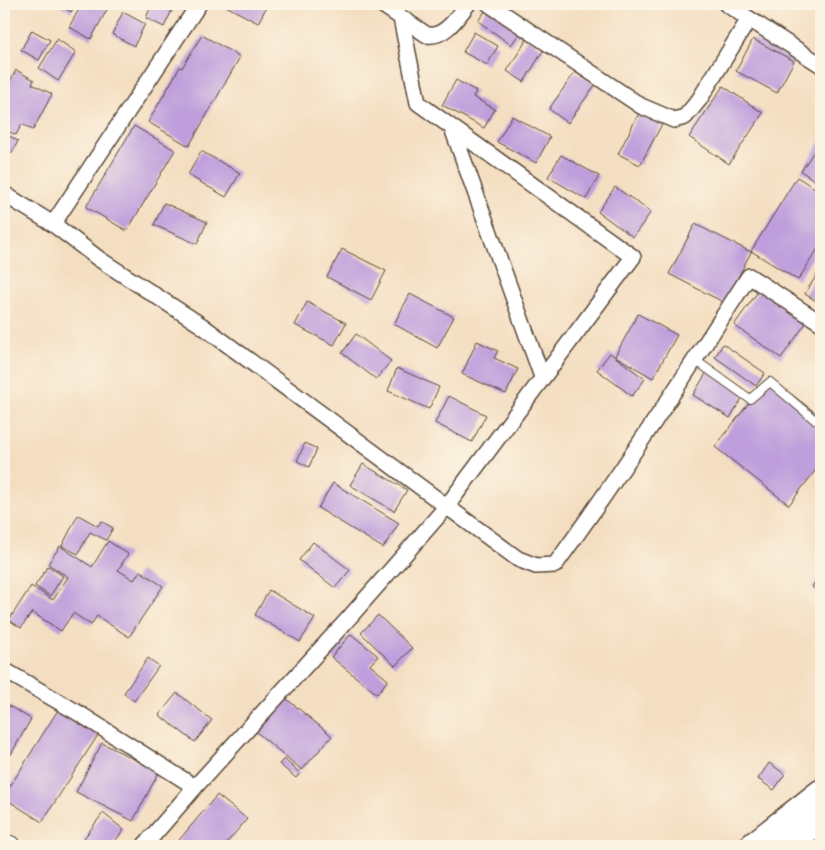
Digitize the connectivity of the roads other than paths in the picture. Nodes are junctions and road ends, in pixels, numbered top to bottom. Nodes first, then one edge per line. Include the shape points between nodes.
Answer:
1 (198, 4) edge
2 (381, 4) edge
3 (468, 4) edge
4 (488, 4) edge
5 (726, 4) edge
6 (401, 18) junction
7 (749, 19) junction
8 (821, 65) edge
9 (452, 128) junction
10 (4, 194) edge
11 (53, 224) junction
12 (821, 323) edge
13 (695, 360) junction
14 (542, 377) junction
15 (815, 420) dead end
16 (447, 506) junction
17 (4, 670) edge
18 (195, 786) junction
19 (821, 792) edge
20 (821, 818) edge
21 (4, 844) edge
22 (10, 846) edge
23 (144, 846) edge
24 (752, 846) edge
25 (789, 846) edge

1 - 11 street
2 - 6 street
3 - 6 street via 443,32 434,36
4 - 7 street via 641,106 674,120 685,117 699,100
5 - 7 street
6 - 9 street via 418,103
7 - 8 street
9 - 14 street
9 - 14 street via 632,257
10 - 11 street
11 - 16 street via 99,259 202,325
12 - 13 street via 749,276
13 - 15 lane via 750,399 770,382
13 - 16 street via 555,565 536,566 518,559
14 - 16 street
16 - 18 street via 348,620
17 - 18 street
18 - 23 street
19 - 24 main road
20 - 25 main road
21 - 22 street

